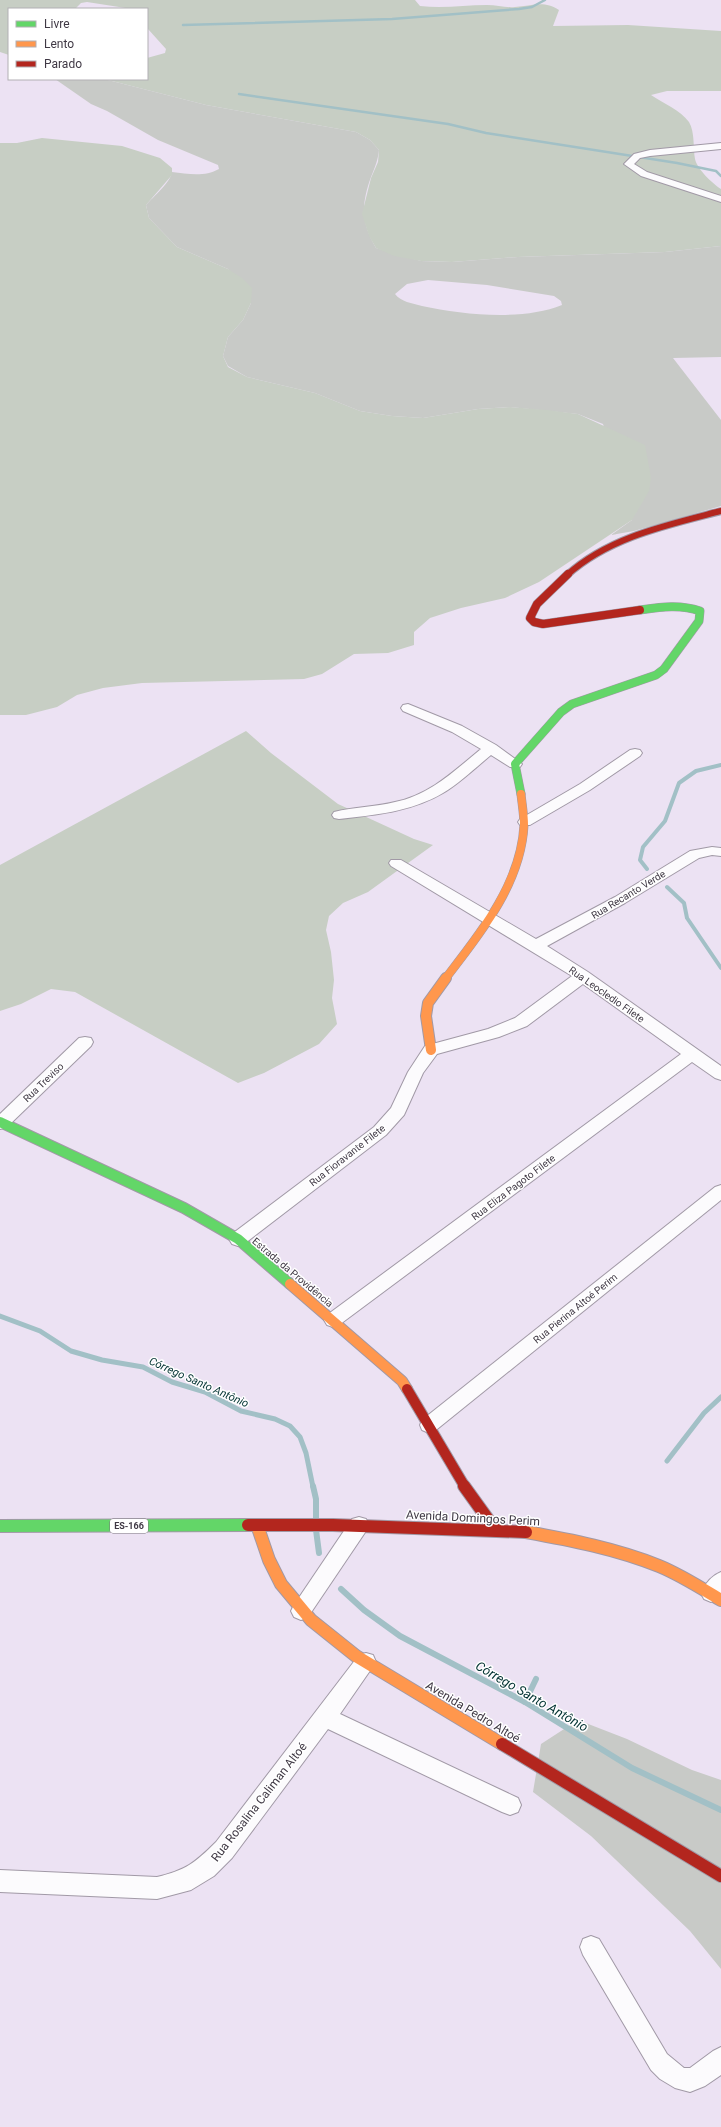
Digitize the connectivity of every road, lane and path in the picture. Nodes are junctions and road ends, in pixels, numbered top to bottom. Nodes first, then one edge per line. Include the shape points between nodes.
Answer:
1 (721, 146) edge
2 (721, 199) edge
3 (721, 511) edge
4 (408, 708) dead end
5 (491, 748) junction
6 (635, 753) dead end
7 (515, 764) junction
8 (339, 815) dead end
9 (525, 822) junction
10 (721, 852) edge
11 (396, 863) dead end
12 (490, 918) junction
13 (536, 946) junction
14 (583, 976) junction
15 (85, 1042) dead end
16 (431, 1050) junction
17 (693, 1053) junction
18 (721, 1074) edge
19 (1, 1122) edge
20 (721, 1191) edge
21 (238, 1239) junction
22 (333, 1320) junction
23 (429, 1425) junction
24 (257, 1525) junction
25 (359, 1525) junction
26 (0, 1526) edge
27 (495, 1529) junction
28 (718, 1592) edge
29 (301, 1611) junction
30 (366, 1662) junction
31 (325, 1717) junction
32 (510, 1805) dead end
33 (721, 1876) edge
34 (0, 1881) edge
35 (591, 1947) dead end
36 (721, 2059) edge

1 - 2 street via 650,153 637,156 628,164 644,174
3 - 7 street via 628,538 610,546 589,557 566,575 531,609 530,618 543,624 669,606 688,606 700,611 699,621 664,669 656,675 581,700 566,708
4 - 5 street via 458,729
5 - 7 street
5 - 8 street via 430,795 390,808
6 - 9 street via 585,788
7 - 9 street
9 - 12 street via 520,857
10 - 13 street, Rua Recanto Verde via 695,854 620,900
11 - 12 street, Rua Leocledio Filete
12 - 13 street, Rua Leocledio Filete
12 - 16 street via 428,1003 426,1016
13 - 14 street, Rua Leocledio Filete
14 - 16 street via 521,1022 493,1033
14 - 17 street, Rua Leocledio Filete
15 - 19 street, Rua Treviso
16 - 21 street, Rua Fioravante Filete via 414,1075 398,1110 380,1131
17 - 18 street, Rua Leocledio Filete
17 - 22 street, Rua Eliza Pagoto Filete
19 - 21 street, Estrada da Providência via 184,1208
20 - 23 street, Rua Pierina Altoé Perim
21 - 22 street, Estrada da Providência
22 - 23 street, Estrada da Providência via 402,1381
23 - 27 street, Estrada da Providência via 464,1486
24 - 25 street, Avenida Domingos Perim
24 - 26 street, ES-166
24 - 29 street, Avenida Pedro Altoé via 276,1577
25 - 27 street, Avenida Domingos Perim
25 - 29 street
27 - 28 street, Avenida Domingos Perim via 553,1536 602,1547 651,1562
29 - 30 street, Avenida Pedro Altoé via 318,1628
30 - 31 street, Rua Rosalina Caliman Altoé
30 - 33 street, Avenida Pedro Altoé
31 - 32 street
31 - 34 street, Rua Rosalina Caliman Altoé via 224,1850 206,1868 183,1882 146,1888
35 - 36 street via 659,2062 669,2072 677,2078 692,2081 703,2076

